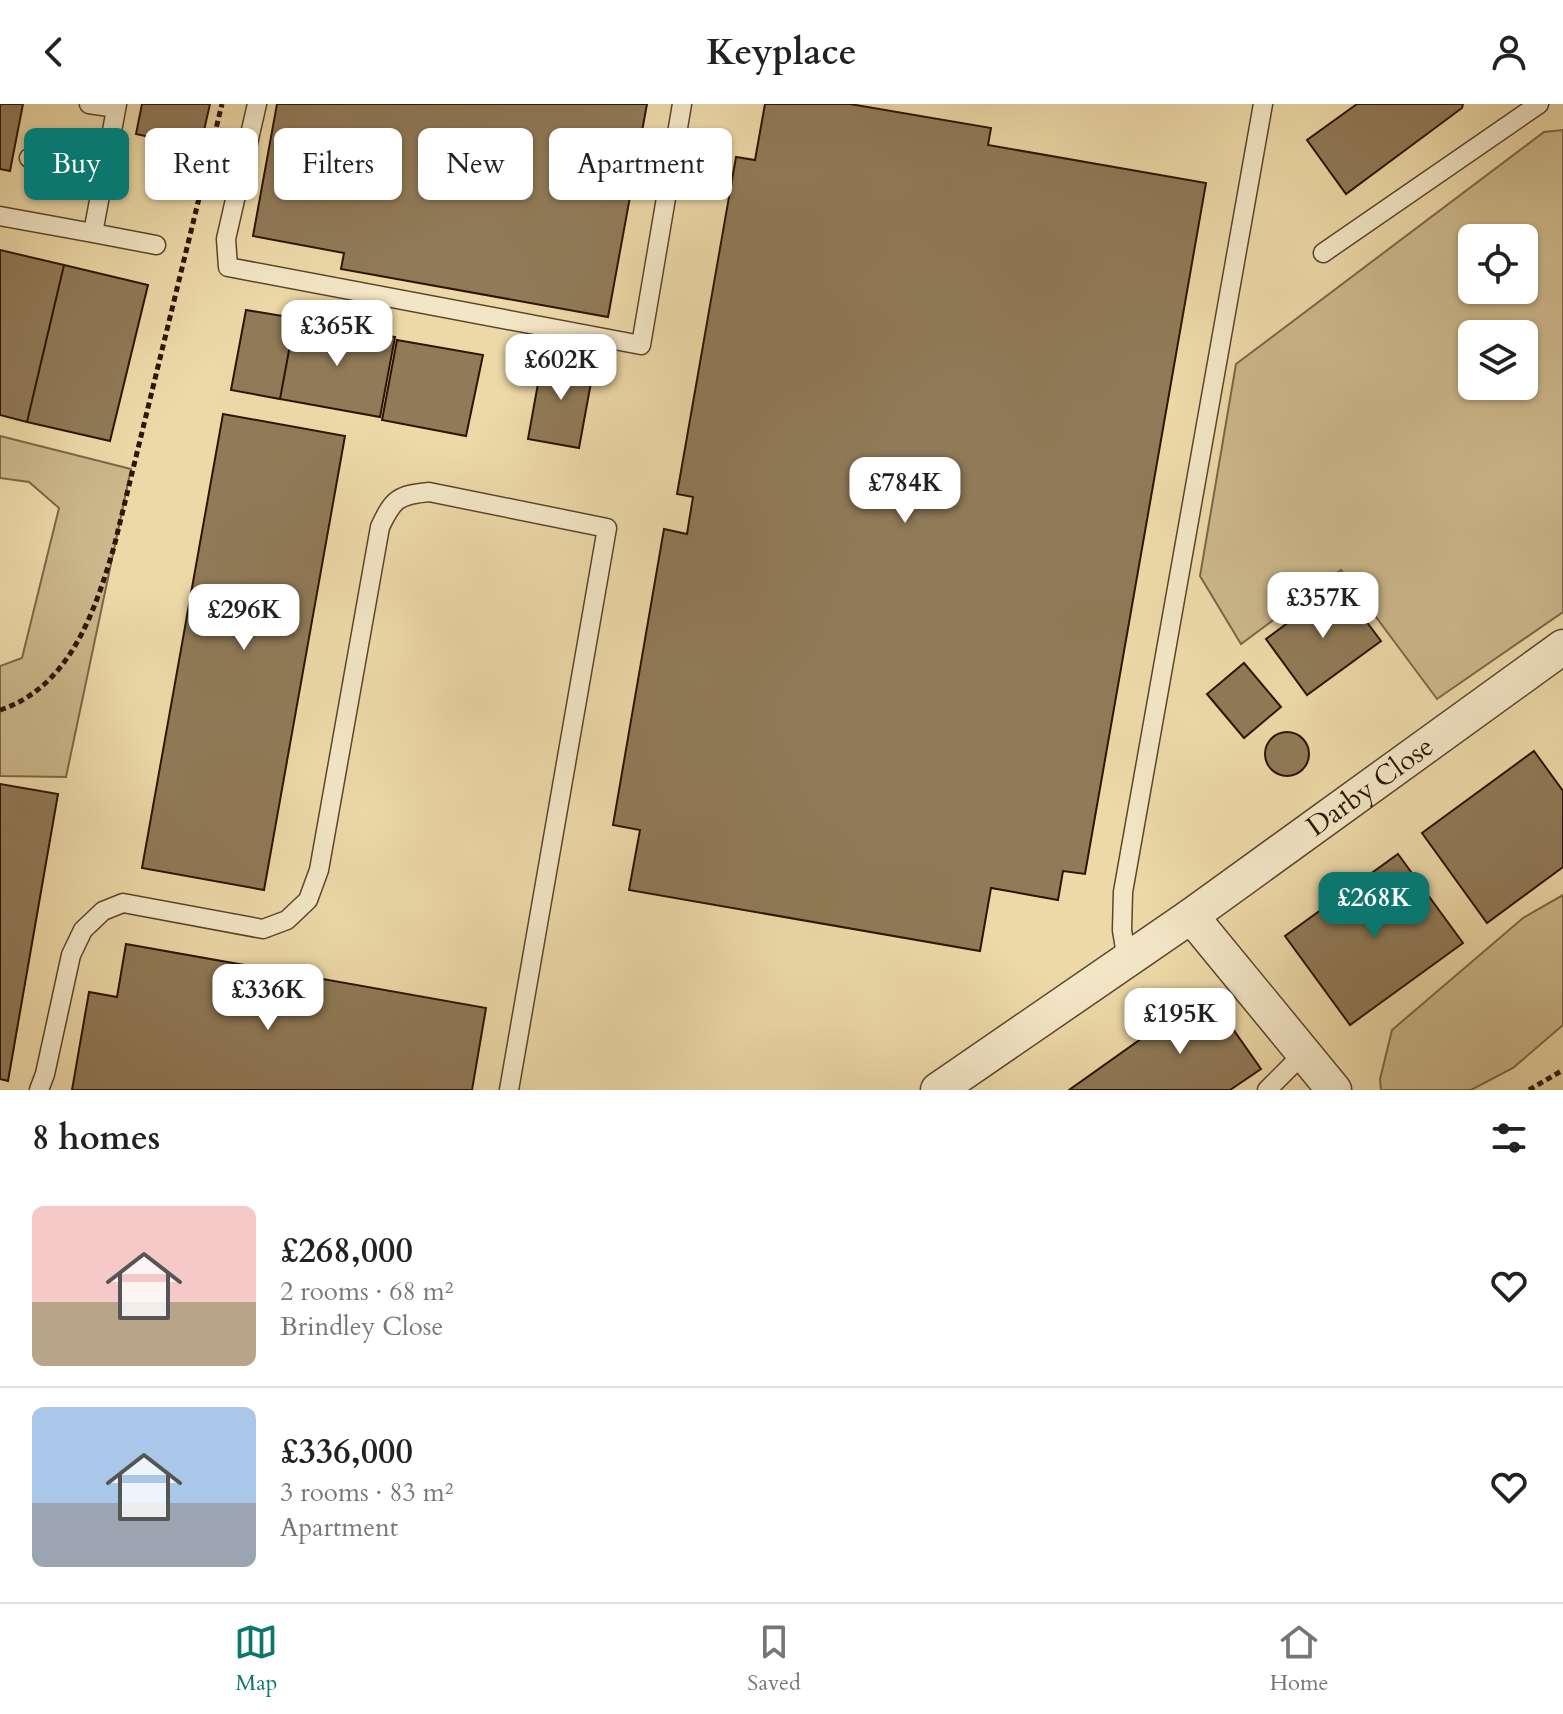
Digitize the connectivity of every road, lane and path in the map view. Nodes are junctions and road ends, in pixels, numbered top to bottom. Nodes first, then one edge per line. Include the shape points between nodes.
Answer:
1 (89, 104) edge
2 (222, 104) edge
3 (257, 104) edge
4 (682, 104) edge
5 (1263, 104) edge
6 (1539, 104) edge
7 (117, 106) edge
8 (113, 128) edge
9 (99, 200) edge
10 (0, 216) edge
11 (93, 233) junction
12 (156, 245) dead end
13 (1323, 253) dead end
14 (1563, 647) edge
15 (0, 710) edge
16 (1191, 916) junction
17 (1127, 961) junction
18 (1304, 1053) junction
19 (1563, 1070) edge
20 (39, 1090) edge
21 (509, 1090) edge
22 (938, 1090) edge
23 (1267, 1090) edge
24 (1333, 1090) edge
25 (1529, 1090) edge

1 - 7 lane
2 - 15 path via 98,600 73,649 45,686
3 - 4 lane via 226,239 228,267 641,345
5 - 17 lane via 1123,892
6 - 13 lane
7 - 8 lane
9 - 11 lane
10 - 11 lane
11 - 12 lane
14 - 16 street, Darby Close
16 - 17 street, Darby Close
16 - 18 street
17 - 22 street, Darby Close
18 - 23 lane
18 - 24 street
19 - 25 path
20 - 21 lane via 71,955 83,930 103,911 123,903 263,929 287,920 308,900 319,870 380,527 391,505 405,494 429,492 607,528

